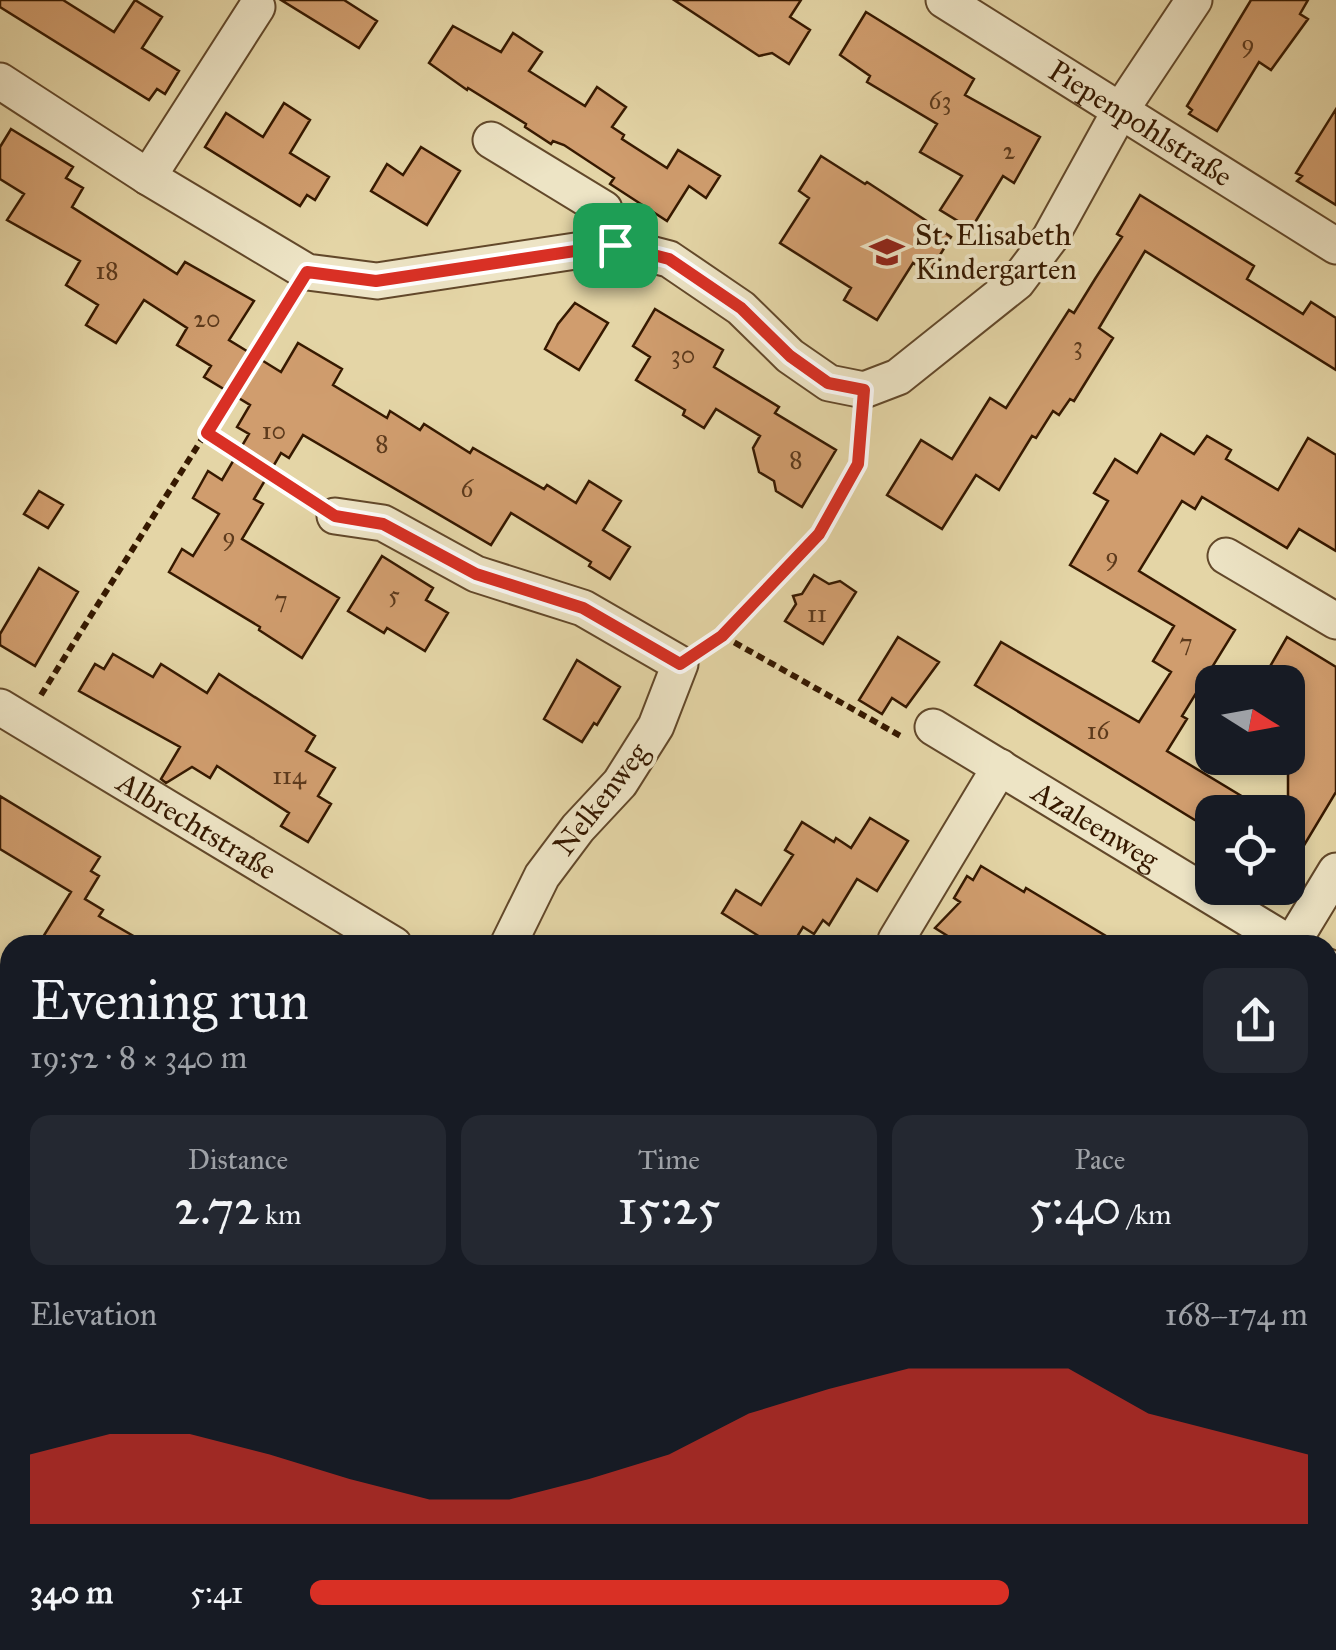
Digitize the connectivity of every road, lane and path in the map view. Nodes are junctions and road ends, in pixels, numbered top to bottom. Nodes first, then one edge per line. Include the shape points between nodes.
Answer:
1 (944, 0) edge
2 (1194, 0) edge
3 (257, 7) dead end
4 (0, 81) edge
5 (1120, 110) junction
6 (490, 140) dead end
7 (148, 177) junction
8 (615, 245) junction
9 (1336, 246) edge
10 (307, 272) junction
11 (864, 390) junction
12 (207, 433) junction
13 (335, 516) joint
14 (1226, 556) dead end
15 (1336, 621) edge
16 (722, 636) junction
17 (680, 664) junction
18 (12, 714) edge
19 (934, 727) joint
20 (1000, 766) junction
21 (1336, 871) edge
22 (377, 935) edge
23 (513, 935) edge
24 (899, 935) edge
25 (1275, 935) edge
26 (1297, 935) edge

1 - 5 street, Piepenpohlstraße
2 - 5 street
3 - 7 street
4 - 7 street
5 - 9 street, Piepenpohlstraße
5 - 11 street via 1050,238 1016,282 898,377
6 - 8 street via 604,209
7 - 10 street
8 - 10 street via 376,281
8 - 11 street via 669,259 741,308 828,383
10 - 12 path
11 - 16 path via 858,464 819,534
12 - 13 path
12 - 18 path
13 - 17 street via 383,524 476,574 583,608
14 - 15 street
16 - 17 path
16 - 19 path via 907,740
17 - 23 street, Nelkenweg via 656,726 620,783 542,876
18 - 22 street, Albrechtstraße
19 - 20 street, Azaleenweg
20 - 24 street, Azaleenweg
20 - 25 street, Azaleenweg
21 - 26 street

